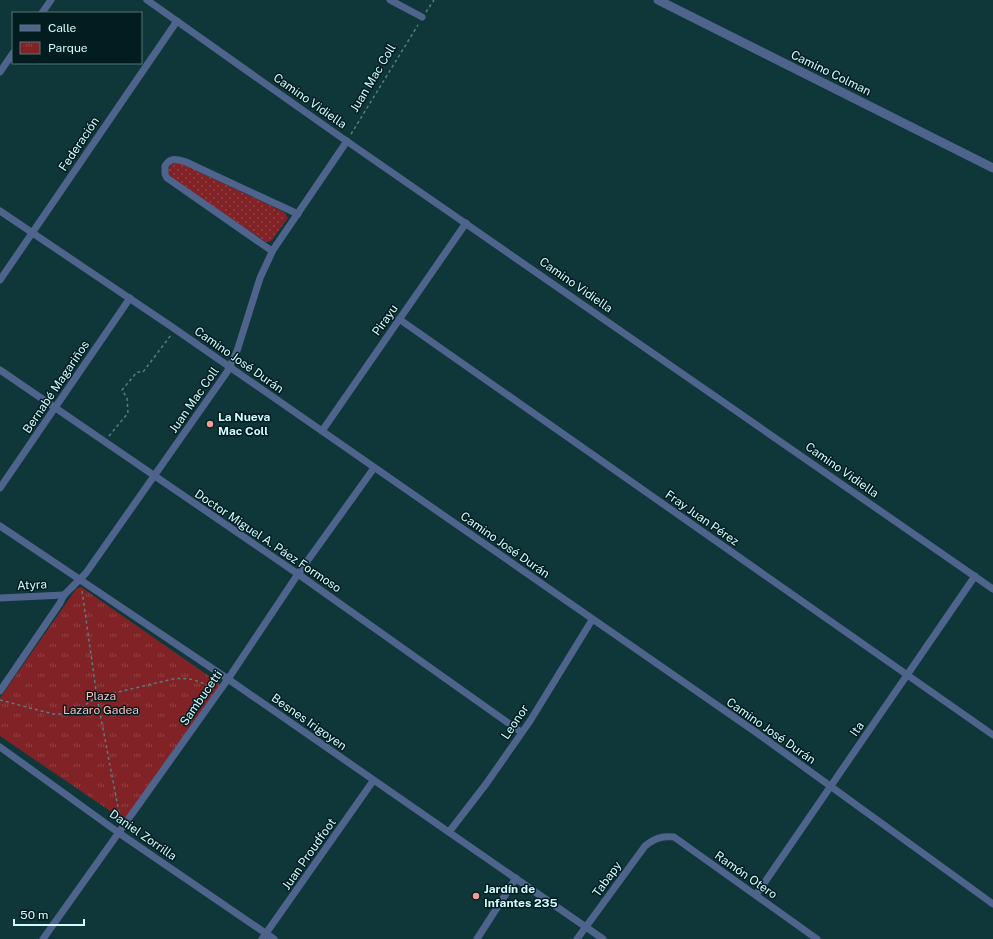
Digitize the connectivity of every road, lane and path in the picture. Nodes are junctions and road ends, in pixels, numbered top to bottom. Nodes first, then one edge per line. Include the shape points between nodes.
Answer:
1 (51, 0) edge
2 (147, 0) edge
3 (390, 0) edge
4 (434, 0) edge
5 (658, 0) edge
6 (43, 12) edge
7 (422, 17) junction
8 (177, 21) junction
9 (12, 55) edge
10 (0, 72) edge
11 (347, 140) junction
12 (993, 168) edge
13 (0, 211) edge
14 (298, 214) junction
15 (466, 223) junction
16 (32, 233) junction
17 (272, 251) junction
18 (0, 280) edge
19 (130, 298) junction
20 (399, 319) junction
21 (175, 329) junction
22 (230, 368) junction
23 (0, 370) edge
24 (55, 408) junction
25 (322, 431) junction
26 (104, 442) junction
27 (374, 468) junction
28 (154, 476) junction
29 (0, 488) edge
30 (0, 526) edge
31 (298, 574) junction
32 (975, 576) junction
33 (80, 579) junction
34 (993, 589) edge
35 (64, 595) junction
36 (0, 598) edge
37 (592, 620) junction
38 (907, 675) junction
39 (228, 679) junction
40 (0, 691) edge
41 (218, 693) junction
42 (97, 697) junction
43 (0, 700) edge
44 (521, 732) junction
45 (993, 735) edge
46 (0, 747) edge
47 (373, 781) junction
48 (831, 786) junction
49 (120, 830) junction
50 (449, 832) junction
51 (659, 838) joint
52 (516, 878) junction
53 (756, 895) junction
54 (993, 904) edge
55 (586, 927) junction
56 (264, 936) edge
57 (43, 939) edge
58 (274, 939) edge
59 (477, 939) edge
60 (577, 939) edge
61 (603, 939) edge
62 (818, 939) edge

1 - 6 street
2 - 8 street, Camino Vidiella
3 - 7 street
4 - 7 path, Juan Mac Coll
5 - 12 street, Camino Colman
7 - 11 path, Juan Mac Coll
8 - 11 street, Camino Vidiella
8 - 16 street, Federación
9 - 10 street
11 - 14 street, Juan Mac Coll
11 - 15 street, Camino Vidiella
13 - 16 street, Camino José Durán
14 - 17 street, Juan Mac Coll
14 - 17 street via 186,162 171,159 165,166 167,178
15 - 20 street, Pirayu
15 - 32 street, Camino Vidiella
16 - 18 street, Federación
16 - 19 street, Camino José Durán
17 - 22 street, Juan Mac Coll via 260,278
19 - 21 street, Camino José Durán
19 - 24 street, Bernabé Magariños
20 - 25 street, Pirayu
20 - 38 street, Fray Juan Pérez
21 - 22 street, Camino José Durán
21 - 26 path via 143,372 137,372 122,390 127,398 128,413
22 - 25 street, Camino José Durán
22 - 28 street, Juan Mac Coll
23 - 24 street, Doctor Miguel A. Páez Formoso
24 - 26 street, Doctor Miguel A. Páez Formoso
24 - 29 street, Bernabé Magariños
25 - 27 street, Camino José Durán
26 - 28 street, Doctor Miguel A. Páez Formoso
27 - 31 street, Sambucetti
27 - 37 street, Camino José Durán
28 - 31 street, Doctor Miguel A. Páez Formoso
28 - 33 street, Juan Mac Coll
30 - 33 street, Besnes Irigoyen
31 - 39 street, Sambucetti
31 - 44 street, Doctor Miguel A. Páez Formoso
32 - 34 street, Camino Vidiella
32 - 38 street, Ita
33 - 35 street, Juan Mac Coll
33 - 39 street, Besnes Irigoyen
33 - 42 path
35 - 36 street, Atyra
35 - 40 street, Juan Mac Coll
37 - 44 street, Leonor
37 - 48 street, Camino José Durán
38 - 45 street, Fray Juan Pérez
38 - 48 street, Ita
39 - 41 street, Sambucetti
39 - 47 street, Besnes Irigoyen
41 - 42 path via 206,685 185,678
41 - 49 street, Sambucetti
42 - 43 path via 75,712 62,714
42 - 49 path
44 - 50 street, Leonor
46 - 49 street, Daniel Zorrilla
47 - 50 street, Besnes Irigoyen
47 - 56 street, Juan Proudfoot
48 - 53 street, Ita
48 - 54 street, Camino José Durán
49 - 56 street, Daniel Zorrilla
49 - 57 street, Sambucetti
50 - 52 street, Besnes Irigoyen
51 - 53 street, Ramón Otero via 674,837
51 - 55 street, Tabapy via 645,846
52 - 55 street, Besnes Irigoyen
52 - 59 street
53 - 62 street, Ramón Otero
55 - 60 street, Tabapy
55 - 61 street, Besnes Irigoyen
56 - 58 street, Daniel Zorrilla

